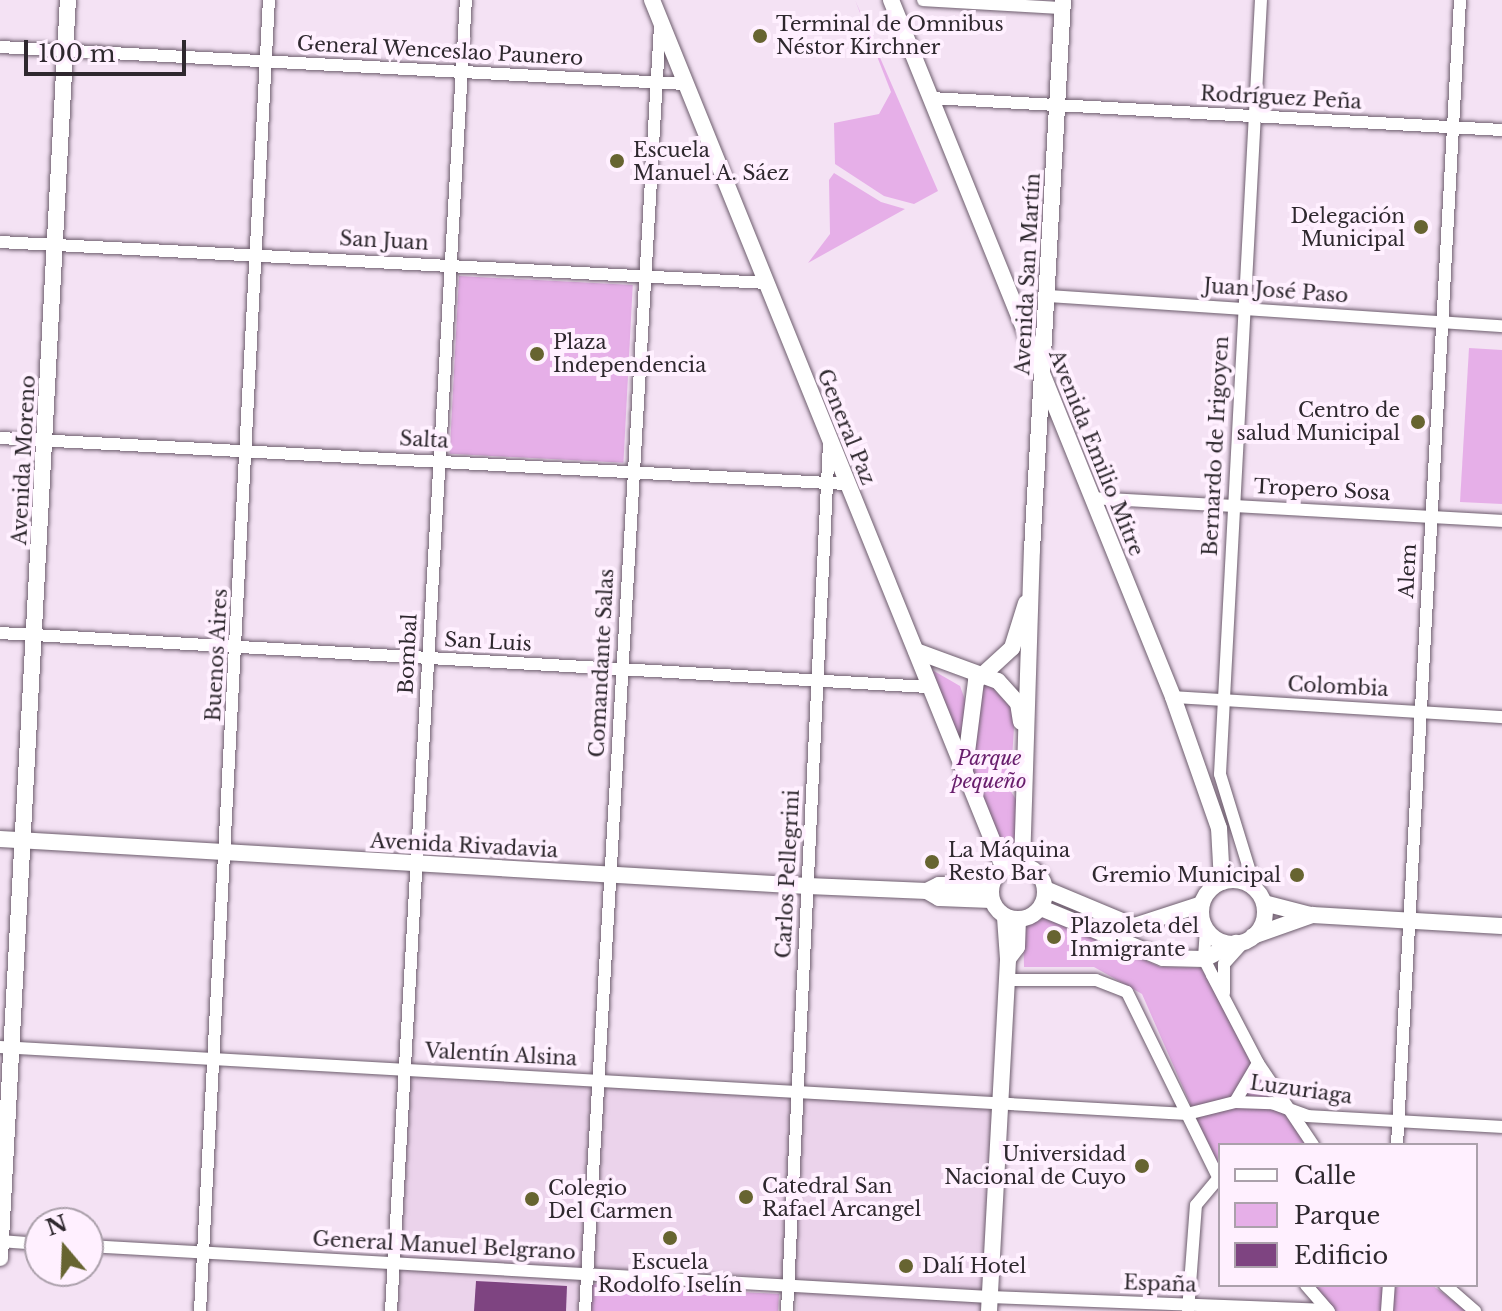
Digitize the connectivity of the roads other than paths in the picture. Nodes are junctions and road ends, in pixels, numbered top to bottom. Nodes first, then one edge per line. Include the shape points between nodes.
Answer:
1 (68, 0) edge
2 (269, 0) edge
3 (466, 0) edge
4 (652, 0) edge
5 (891, 0) edge
6 (923, 0) edge
7 (1261, 0) edge
8 (1460, 0) edge
9 (1063, 4) edge
10 (660, 18) junction
11 (0, 47) edge
12 (66, 50) junction
13 (265, 60) junction
14 (462, 71) junction
15 (657, 84) junction
16 (686, 84) junction
17 (931, 98) junction
18 (1057, 105) junction
19 (1254, 116) junction
20 (1453, 127) junction
21 (1502, 130) edge
22 (0, 242) edge
23 (55, 245) junction
24 (256, 255) junction
25 (451, 264) junction
26 (643, 275) junction
27 (766, 283) junction
28 (1047, 296) junction
29 (1243, 309) junction
30 (1442, 322) junction
31 (1502, 326) edge
32 (1042, 374) junction
33 (0, 438) edge
34 (45, 440) junction
35 (829, 440) junction
36 (245, 449) junction
37 (439, 461) junction
38 (633, 472) junction
39 (827, 483) junction
40 (846, 484) junction
41 (1092, 498) junction
42 (1233, 505) junction
43 (1431, 516) junction
44 (1502, 521) edge
45 (1032, 550) junction
46 (0, 633) edge
47 (35, 636) junction
48 (238, 649) junction
49 (916, 651) junction
50 (427, 658) junction
51 (621, 669) junction
52 (980, 674) junction
53 (818, 679) junction
54 (927, 687) junction
55 (1173, 697) junction
56 (1223, 701) junction
57 (1421, 712) junction
58 (1502, 717) edge
59 (964, 778) junction
60 (1025, 797) junction
61 (0, 839) edge
62 (24, 841) junction
63 (227, 852) junction
64 (415, 863) junction
65 (1022, 865) junction
66 (1004, 869) junction
67 (610, 875) junction
68 (1222, 882) junction
69 (808, 886) junction
70 (1045, 889) junction
71 (991, 893) junction
72 (1259, 896) junction
73 (1202, 904) junction
74 (1041, 908) junction
75 (1312, 915) junction
76 (1012, 918) junction
77 (1409, 921) junction
78 (1502, 926) edge
79 (1206, 929) junction
80 (1244, 940) junction
81 (1204, 959) junction
82 (1007, 980) junction
83 (1225, 1000) junction
84 (6, 1048) edge
85 (215, 1058) junction
86 (1258, 1063) junction
87 (404, 1070) junction
88 (598, 1081) junction
89 (798, 1092) junction
90 (1235, 1102) junction
91 (1001, 1104) junction
92 (1286, 1109) junction
93 (1187, 1114) junction
94 (1398, 1120) junction
95 (1502, 1127) edge
96 (1312, 1143) edge
97 (1397, 1143) edge
98 (1218, 1178) edge
99 (1218, 1181) edge
100 (0, 1241) edge
101 (24, 1243) edge
102 (104, 1247) edge
103 (203, 1253) junction
104 (0, 1258) edge
105 (393, 1264) junction
106 (587, 1275) junction
107 (788, 1286) junction
108 (1308, 1287) edge
109 (1389, 1287) edge
110 (1447, 1287) edge
111 (990, 1304) edge
112 (1188, 1308) edge
113 (1328, 1310) edge
114 (200, 1311) edge
115 (391, 1311) edge
116 (585, 1311) edge
117 (787, 1311) edge
118 (1387, 1311) edge
119 (1475, 1311) edge

1 - 12 street, Avenida Moreno
2 - 13 street, Buenos Aires
3 - 14 street, Bombal
4 - 10 street, General Paz
5 - 17 street, Avenida Emilio Mitre
6 - 9 street
7 - 19 street, Bernardo de Irigoyen
8 - 20 street, Alem
9 - 18 street, Avenida San Martín
10 - 15 street, Comandante Salas
10 - 16 street, General Paz
11 - 12 street, General Wenceslao Paunero
12 - 13 street, General Wenceslao Paunero
12 - 23 street, Avenida Moreno
13 - 14 street, General Wenceslao Paunero
13 - 24 street, Buenos Aires
14 - 15 street, General Wenceslao Paunero
14 - 25 street, Bombal
15 - 16 street, General Wenceslao Paunero
15 - 26 street, Comandante Salas
16 - 27 street, General Paz
17 - 18 street
17 - 32 street, Avenida Emilio Mitre
18 - 19 street, Rodríguez Peña
18 - 28 street, Avenida San Martín
19 - 20 street, Rodríguez Peña
19 - 29 street, Bernardo de Irigoyen
20 - 21 street, Rodríguez Peña
20 - 30 street, Alem
22 - 23 street, San Juan
23 - 24 street, San Juan
23 - 34 street, Avenida Moreno
24 - 25 street, San Juan
24 - 36 street, Buenos Aires
25 - 26 street, San Juan
25 - 37 street, Bombal
26 - 27 street, San Juan
26 - 38 street, Comandante Salas
27 - 35 street, General Paz
28 - 29 street, Juan José Paso
28 - 32 street, Avenida San Martín
29 - 30 street, Juan José Paso
29 - 42 street, Bernardo de Irigoyen
30 - 31 street, Juan José Paso
30 - 43 street, Alem
32 - 41 street, Avenida Emilio Mitre
32 - 45 street, Avenida San Martín
33 - 34 street, Salta
34 - 36 street, Salta
34 - 47 street, Avenida Moreno
35 - 39 street, Carlos Pellegrini
35 - 40 street, General Paz
36 - 37 street, Salta
36 - 48 street, Buenos Aires
37 - 38 street, Salta
37 - 50 street, Bombal
38 - 39 street, Salta
38 - 51 street, Comandante Salas
39 - 40 street, Salta
39 - 53 street, Carlos Pellegrini
40 - 49 street, General Paz
41 - 42 street, Tropero Sosa
41 - 55 street, Avenida Emilio Mitre
42 - 43 street, Tropero Sosa
42 - 56 street, Bernardo de Irigoyen
43 - 44 street, Tropero Sosa
43 - 57 street, Alem
45 - 52 street, Avenida San Martín via 1012,648
45 - 60 street, Avenida San Martín
46 - 47 street, San Luis
47 - 48 street, San Luis
47 - 62 street, Avenida Moreno
48 - 50 street, San Luis
48 - 63 street, Buenos Aires
49 - 52 street
49 - 54 street, General Paz
50 - 51 street, San Luis
50 - 64 street, Bombal
51 - 53 street, San Luis
51 - 67 street, Comandante Salas
52 - 59 street
52 - 60 street via 998,681 1018,703 1017,780
53 - 54 street, San Luis
53 - 69 street, Carlos Pellegrini
54 - 59 street, General Paz
55 - 56 street, Colombia
55 - 68 street, Avenida Emilio Mitre via 1219,828
56 - 57 street, Colombia
56 - 72 street, Bernardo de Irigoyen via 1221,788
57 - 58 street, Colombia
57 - 77 street, Alem
59 - 66 street, General Paz
60 - 65 street, Avenida San Martín
61 - 62 street, Avenida Rivadavia
62 - 63 street, Avenida Rivadavia
62 - 84 street, Avenida Moreno
63 - 64 street, Avenida Rivadavia
63 - 85 street, Buenos Aires
64 - 67 street, Avenida Rivadavia
64 - 87 street, Bombal
65 - 66 street
65 - 70 street via 1038,873
66 - 71 street
67 - 69 street, Avenida Rivadavia
67 - 88 street, Comandante Salas
68 - 72 street
68 - 73 street
69 - 71 street, Avenida Rivadavia via 927,891 939,898
69 - 89 street, Carlos Pellegrini
70 - 73 street via 1134,926
70 - 74 street
71 - 76 street
72 - 75 street
72 - 80 street via 1263,921
73 - 79 street
74 - 76 street
74 - 81 street via 1142,952
75 - 77 street
75 - 80 street
76 - 82 street
77 - 78 street
77 - 94 street, Alem
79 - 80 street
79 - 81 street
80 - 81 street
80 - 83 street via 1224,964
81 - 83 street
82 - 91 street
82 - 93 street via 1096,980 1127,992
83 - 86 street
84 - 85 street, Valentín Alsina
84 - 100 street, Avenida Moreno
85 - 87 street, Valentín Alsina
85 - 103 street, Buenos Aires
86 - 90 street
86 - 92 street
87 - 88 street, Valentín Alsina
87 - 105 street, Bombal
88 - 89 street, Valentín Alsina
88 - 106 street, Comandante Salas
89 - 91 street, Valentín Alsina
89 - 107 street, Carlos Pellegrini
90 - 92 street, Luzuriaga
90 - 93 street, Luzuriaga
91 - 93 street, Luzuriaga
91 - 111 street
92 - 94 street, Luzuriaga
92 - 96 street
93 - 98 street
94 - 95 street, Luzuriaga
94 - 97 street, Alem
99 - 112 street via 1196,1205
100 - 101 street
100 - 104 street, Avenida Moreno
102 - 103 street, General Manuel Belgrano
103 - 105 street, General Manuel Belgrano
103 - 114 street, Buenos Aires
105 - 106 street, General Manuel Belgrano
105 - 115 street, Bombal
106 - 107 street, General Manuel Belgrano
106 - 116 street, Comandante Salas
107 - 111 street, General Manuel Belgrano
107 - 117 street, Carlos Pellegrini
108 - 113 street
109 - 118 street
110 - 119 street
111 - 112 street, España
112 - 113 street, España

